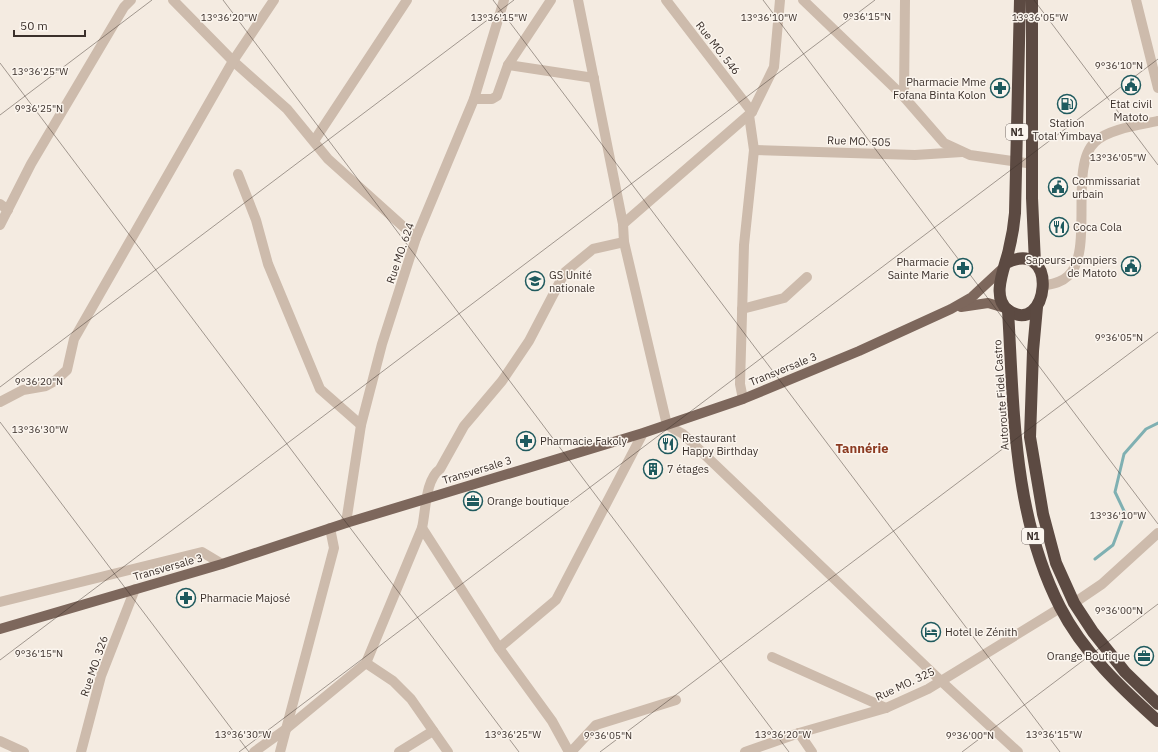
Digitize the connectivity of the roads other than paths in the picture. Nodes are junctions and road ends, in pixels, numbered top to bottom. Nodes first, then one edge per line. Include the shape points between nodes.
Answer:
1 (131, 0) edge
2 (173, 0) edge
3 (274, 0) edge
4 (407, 0) edge
5 (504, 0) edge
6 (551, 0) edge
7 (578, 0) edge
8 (666, 0) edge
9 (780, 0) edge
10 (803, 0) edge
11 (905, 0) edge
12 (1020, 0) edge
13 (1032, 0) edge
14 (1136, 0) edge
15 (233, 61) junction
16 (508, 65) junction
17 (594, 78) junction
18 (1158, 88) edge
19 (904, 97) junction
20 (474, 99) junction
21 (751, 113) junction
22 (1158, 121) edge
23 (314, 141) junction
24 (754, 150) junction
25 (963, 152) junction
26 (1016, 162) junction
27 (1032, 164) junction
28 (238, 174) dead end
29 (4, 207) edge
30 (623, 224) junction
31 (0, 225) edge
32 (416, 238) junction
33 (624, 242) junction
34 (1035, 263) junction
35 (1004, 267) junction
36 (807, 277) dead end
37 (1042, 286) junction
38 (1037, 307) junction
39 (742, 309) junction
40 (951, 309) junction
41 (1007, 309) junction
42 (743, 399) junction
43 (0, 402) edge
44 (361, 425) junction
45 (667, 425) junction
46 (644, 433) junction
47 (426, 498) junction
48 (346, 523) junction
49 (330, 528) junction
50 (422, 528) junction
51 (1158, 533) edge
52 (222, 564) junction
53 (135, 589) junction
54 (0, 602) edge
55 (1074, 604) junction
56 (1060, 608) junction
57 (0, 629) edge
58 (499, 648) junction
59 (772, 657) dead end
60 (366, 663) junction
61 (941, 681) junction
62 (676, 700) dead end
63 (1158, 704) edge
64 (886, 708) junction
65 (1158, 721) edge
66 (286, 728) junction
67 (433, 731) junction
68 (799, 733) junction
69 (0, 741) edge
70 (24, 752) edge
71 (81, 752) edge
72 (254, 752) edge
73 (280, 752) edge
74 (399, 752) edge
75 (448, 752) edge
76 (570, 752) edge
77 (745, 752) edge
78 (812, 752) edge
79 (1018, 752) edge

1 - 29 street via 124,7
2 - 15 street
3 - 15 street
4 - 23 street
5 - 20 street, Rue MO. 624
6 - 16 street
7 - 17 street
8 - 21 street, Rue MO. 546
9 - 21 street via 774,67
10 - 19 street
11 - 19 street
12 - 26 highway, N1
13 - 27 highway, N1
14 - 18 street
15 - 23 street via 287,109
15 - 43 street via 74,339 67,370 51,385 23,390
16 - 17 street
16 - 20 street via 497,96 492,99
17 - 30 street
19 - 25 street via 944,142
20 - 32 street, Rue MO. 624
21 - 24 street
21 - 30 street
22 - 37 street via 1103,135 1093,142 1083,170 1080,241 1075,267 1067,277
23 - 32 street via 328,159
24 - 25 street, Rue MO. 505 via 915,155
24 - 39 street via 744,245
25 - 26 street
26 - 27 street
26 - 35 highway, N1 via 1015,213
27 - 34 highway, N1
28 - 44 street via 256,220 268,264 320,389
29 - 31 street
30 - 33 street
32 - 44 street, Rue MO. 624 via 382,344
33 - 45 street
33 - 47 street via 593,249 565,272 529,341 502,381 464,426 440,469 433,474
34 - 35 highway via 1015,259
34 - 37 highway via 1042,277
35 - 40 main road, Transversale 3 via 972,297
35 - 41 highway via 1000,295
36 - 39 street via 784,298
37 - 38 highway via 1041,299
38 - 41 highway via 1021,315
38 - 55 highway, N1 via 1030,437 1056,563
39 - 42 street via 740,384
40 - 41 main road, Transversale 3 via 988,302
40 - 42 main road, Transversale 3 via 859,351
41 - 56 highway, Autoroute Fidel Castro / N1 via 1014,436 1027,515 1043,568
42 - 45 main road, Transversale 3
44 - 48 street, Rue MO. 624
45 - 46 main road, Transversale 3
45 - 61 street via 683,434
46 - 47 main road, Transversale 3
46 - 58 street via 556,600
47 - 48 main road, Transversale 3
47 - 50 street
48 - 49 main road, Transversale 3
49 - 52 main road, Transversale 3
49 - 66 street via 334,548
50 - 58 street
50 - 60 street
51 - 55 street via 1102,584
52 - 53 main road, Transversale 3
52 - 54 street via 202,552
53 - 57 main road, Transversale 3
53 - 71 street, Rue MO. 326 via 101,676
55 - 63 highway, N1 via 1125,672
56 - 61 street, Rue MO. 325
56 - 65 highway, Autoroute Fidel Castro / N1 via 1081,640 1120,687
58 - 76 street via 552,721
59 - 64 street
60 - 66 street
60 - 67 street via 393,681 411,698
61 - 64 street, Rue MO. 325
61 - 79 street
62 - 76 street via 596,725
64 - 68 street, Rue MO. 325
66 - 72 street
66 - 73 street
67 - 74 street
67 - 75 street
68 - 77 street, Rue MO. 325
68 - 78 street
69 - 70 street

